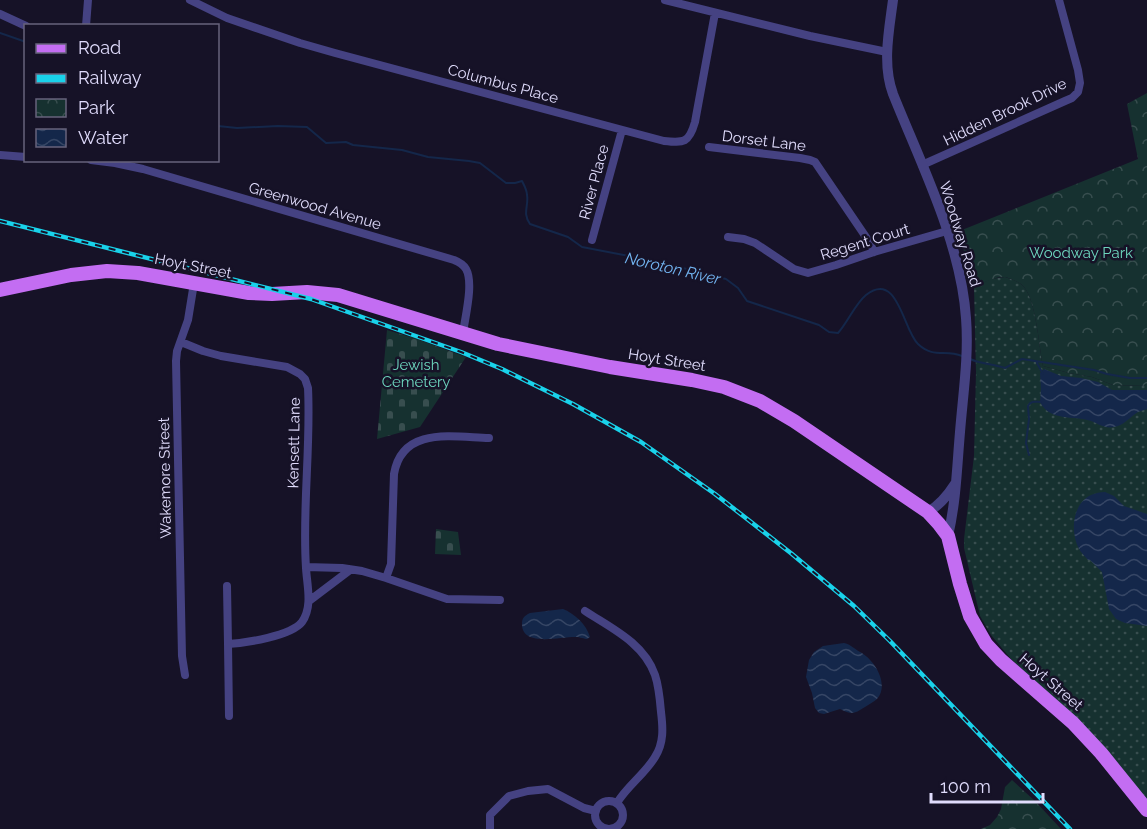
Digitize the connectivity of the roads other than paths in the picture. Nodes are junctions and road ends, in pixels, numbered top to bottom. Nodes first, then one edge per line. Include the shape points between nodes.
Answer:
1 (88, 0) edge
2 (190, 0) edge
3 (665, 0) edge
4 (893, 0) edge
5 (1059, 0) edge
6 (0, 14) edge
7 (715, 14) junction
8 (86, 24) edge
9 (24, 25) edge
10 (887, 52) junction
11 (622, 130) junction
12 (709, 147) dead end
13 (0, 155) edge
14 (24, 156) edge
15 (107, 162) edge
16 (922, 165) junction
17 (947, 231) junction
18 (728, 237) dead end
19 (592, 240) dead end
20 (874, 252) junction
21 (194, 283) junction
22 (0, 290) edge
23 (463, 333) junction
24 (181, 342) junction
25 (489, 438) dead end
26 (955, 483) junction
27 (928, 512) junction
28 (948, 536) junction
29 (306, 567) junction
30 (350, 570) junction
31 (387, 578) junction
32 (227, 586) dead end
33 (500, 600) dead end
34 (309, 601) junction
35 (585, 611) dead end
36 (228, 644) junction
37 (185, 675) dead end
38 (229, 716) dead end
39 (617, 803) junction
40 (1147, 810) edge
41 (596, 811) junction
42 (490, 829) edge

1 - 8 street
2 - 11 street, Columbus Place via 227,18 300,43
3 - 7 street
4 - 10 street, Woodway Road
5 - 16 street, Hidden Brook Drive via 1078,70 1078,92
6 - 9 street
7 - 10 street
7 - 11 street, Columbus Place via 690,137 680,142 664,141
10 - 16 street, Woodway Road via 891,89
11 - 19 street, River Place
12 - 20 street, Dorset Lane via 815,162
13 - 14 street
15 - 23 street, Greenwood Avenue via 143,169 458,262 465,267 469,279
16 - 17 street, Woodway Road
17 - 20 street, Regent Court
17 - 26 street, Woodway Road via 965,306 967,353
18 - 20 street, Regent Court via 755,243 794,269 808,273
21 - 22 main road, Hoyt Street via 101,271
21 - 23 main road, Hoyt Street via 260,294 338,295
21 - 24 street, Wakemore Street
23 - 27 main road, Hoyt Street via 622,370 732,389 777,411
24 - 29 street, Kensett Lane via 221,356 287,367 305,380
24 - 37 street, Wakemore Street via 176,371
25 - 31 street via 429,438 413,443 402,454 394,474 392,564
26 - 27 street via 936,508
26 - 28 street, Woodway Road
27 - 28 main road, Hoyt Street
28 - 40 main road, Hoyt Street via 968,611 986,644 1084,734
29 - 30 street
29 - 34 street, Kensett Lane
30 - 31 street
30 - 34 street
31 - 33 street via 447,599
32 - 36 street
34 - 36 street via 304,618 294,629
35 - 39 street via 640,649 655,675 659,694 659,749
36 - 38 street
39 - 41 street via 604,802
39 - 41 street via 623,818 613,828 600,825
41 - 42 street via 548,789 528,791 508,796 490,815

